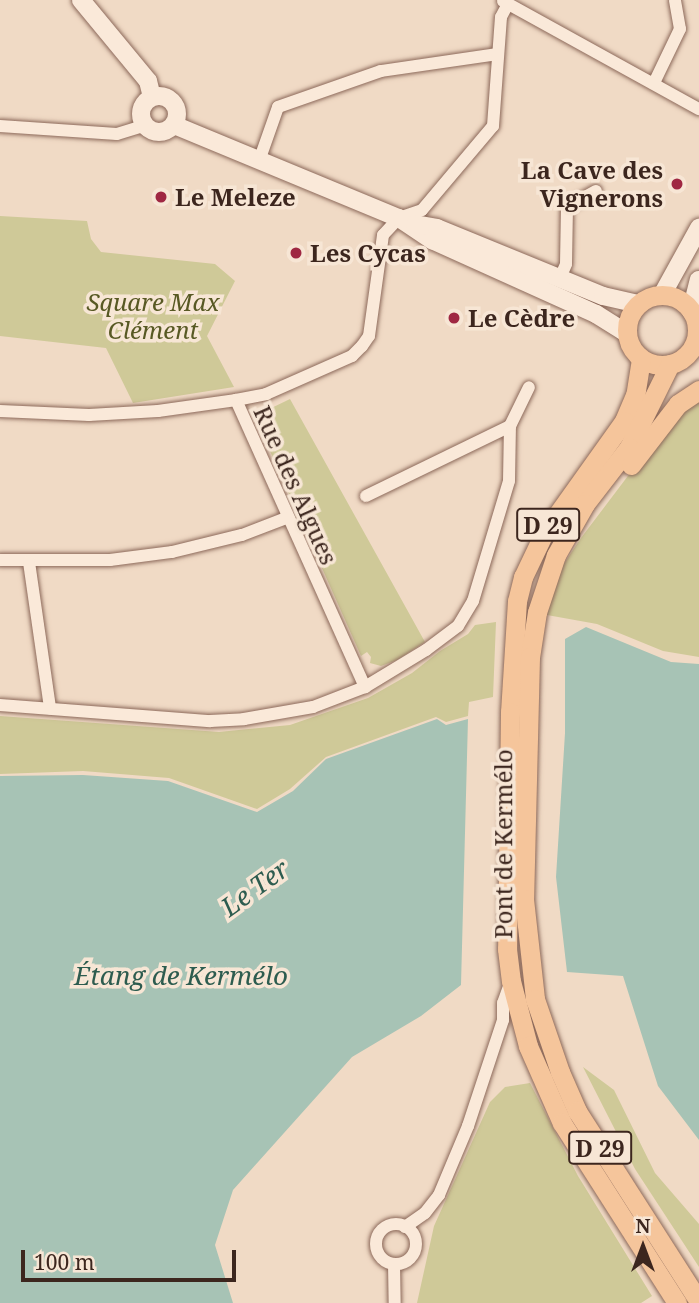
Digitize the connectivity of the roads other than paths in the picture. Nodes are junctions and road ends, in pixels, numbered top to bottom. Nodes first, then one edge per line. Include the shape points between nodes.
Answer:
1 (80, 0) edge
2 (534, 0) edge
3 (675, 0) edge
4 (505, 2) edge
5 (527, 13) junction
6 (497, 54) junction
7 (654, 83) junction
8 (152, 97) junction
9 (699, 108) edge
10 (174, 124) junction
11 (0, 126) edge
12 (144, 126) junction
13 (259, 161) junction
14 (596, 191) dead end
15 (404, 220) junction
16 (699, 228) edge
17 (559, 280) junction
18 (699, 280) edge
19 (662, 295) junction
20 (638, 304) junction
21 (695, 319) edge
22 (628, 333) junction
23 (695, 350) edge
24 (641, 359) junction
25 (670, 363) junction
26 (529, 387) dead end
27 (699, 390) edge
28 (236, 400) junction
29 (0, 411) edge
30 (510, 426) junction
31 (366, 496) dead end
32 (286, 518) junction
33 (556, 555) junction
34 (0, 560) edge
35 (29, 562) junction
36 (365, 687) junction
37 (0, 705) edge
38 (50, 708) junction
39 (519, 710) junction
40 (511, 981) junction
41 (405, 1227) junction
42 (394, 1264) junction
43 (699, 1302) edge
44 (396, 1303) edge
45 (677, 1303) edge

1 - 8 street via 148,81
2 - 5 street
3 - 7 street via 680,29
4 - 5 street
4 - 6 street
5 - 7 street
6 - 13 street via 381,71 278,107
6 - 15 street via 493,126 422,210
7 - 9 street
8 - 10 street via 164,96 173,103
8 - 12 street via 141,109
10 - 12 street via 159,132
10 - 13 street
11 - 12 street via 117,134
13 - 15 street
14 - 17 street via 568,205 566,264
15 - 17 street via 437,228
15 - 22 street via 432,240
15 - 28 street via 383,235 369,336 362,346 352,356 265,394
16 - 19 street
17 - 20 street
18 - 21 street
19 - 20 main road
19 - 21 main road via 683,302
20 - 22 main road
21 - 23 main road
22 - 24 main road
23 - 25 main road
24 - 25 main road
24 - 39 main road, D 29 via 635,395 624,421 565,499 523,577 512,647
25 - 33 main road, D 29 via 629,447 585,504
26 - 30 street
27 - 33 main road via 678,404
28 - 29 street, Rue des Algues via 89,415
28 - 32 street, Rue des Algues
30 - 31 street
30 - 36 street via 509,481 473,601 458,626
32 - 35 street via 242,535 172,552 110,560
32 - 36 street, Rue des Algues
33 - 39 main road, D 29 via 537,612
34 - 35 street
35 - 38 street
36 - 38 street via 313,707 244,719
37 - 38 street
39 - 40 main road, Pont de Kermélo / D 29 via 505,899
39 - 43 main road, Pont de Kermélo / D 29 via 524,899 542,1025 577,1111
40 - 41 street via 468,1126 439,1195 425,1213
40 - 45 main road, D 29 via 528,1046 562,1124
41 - 42 street via 416,1241 414,1253 406,1262
41 - 42 street via 387,1227 377,1240 381,1256
42 - 44 street

